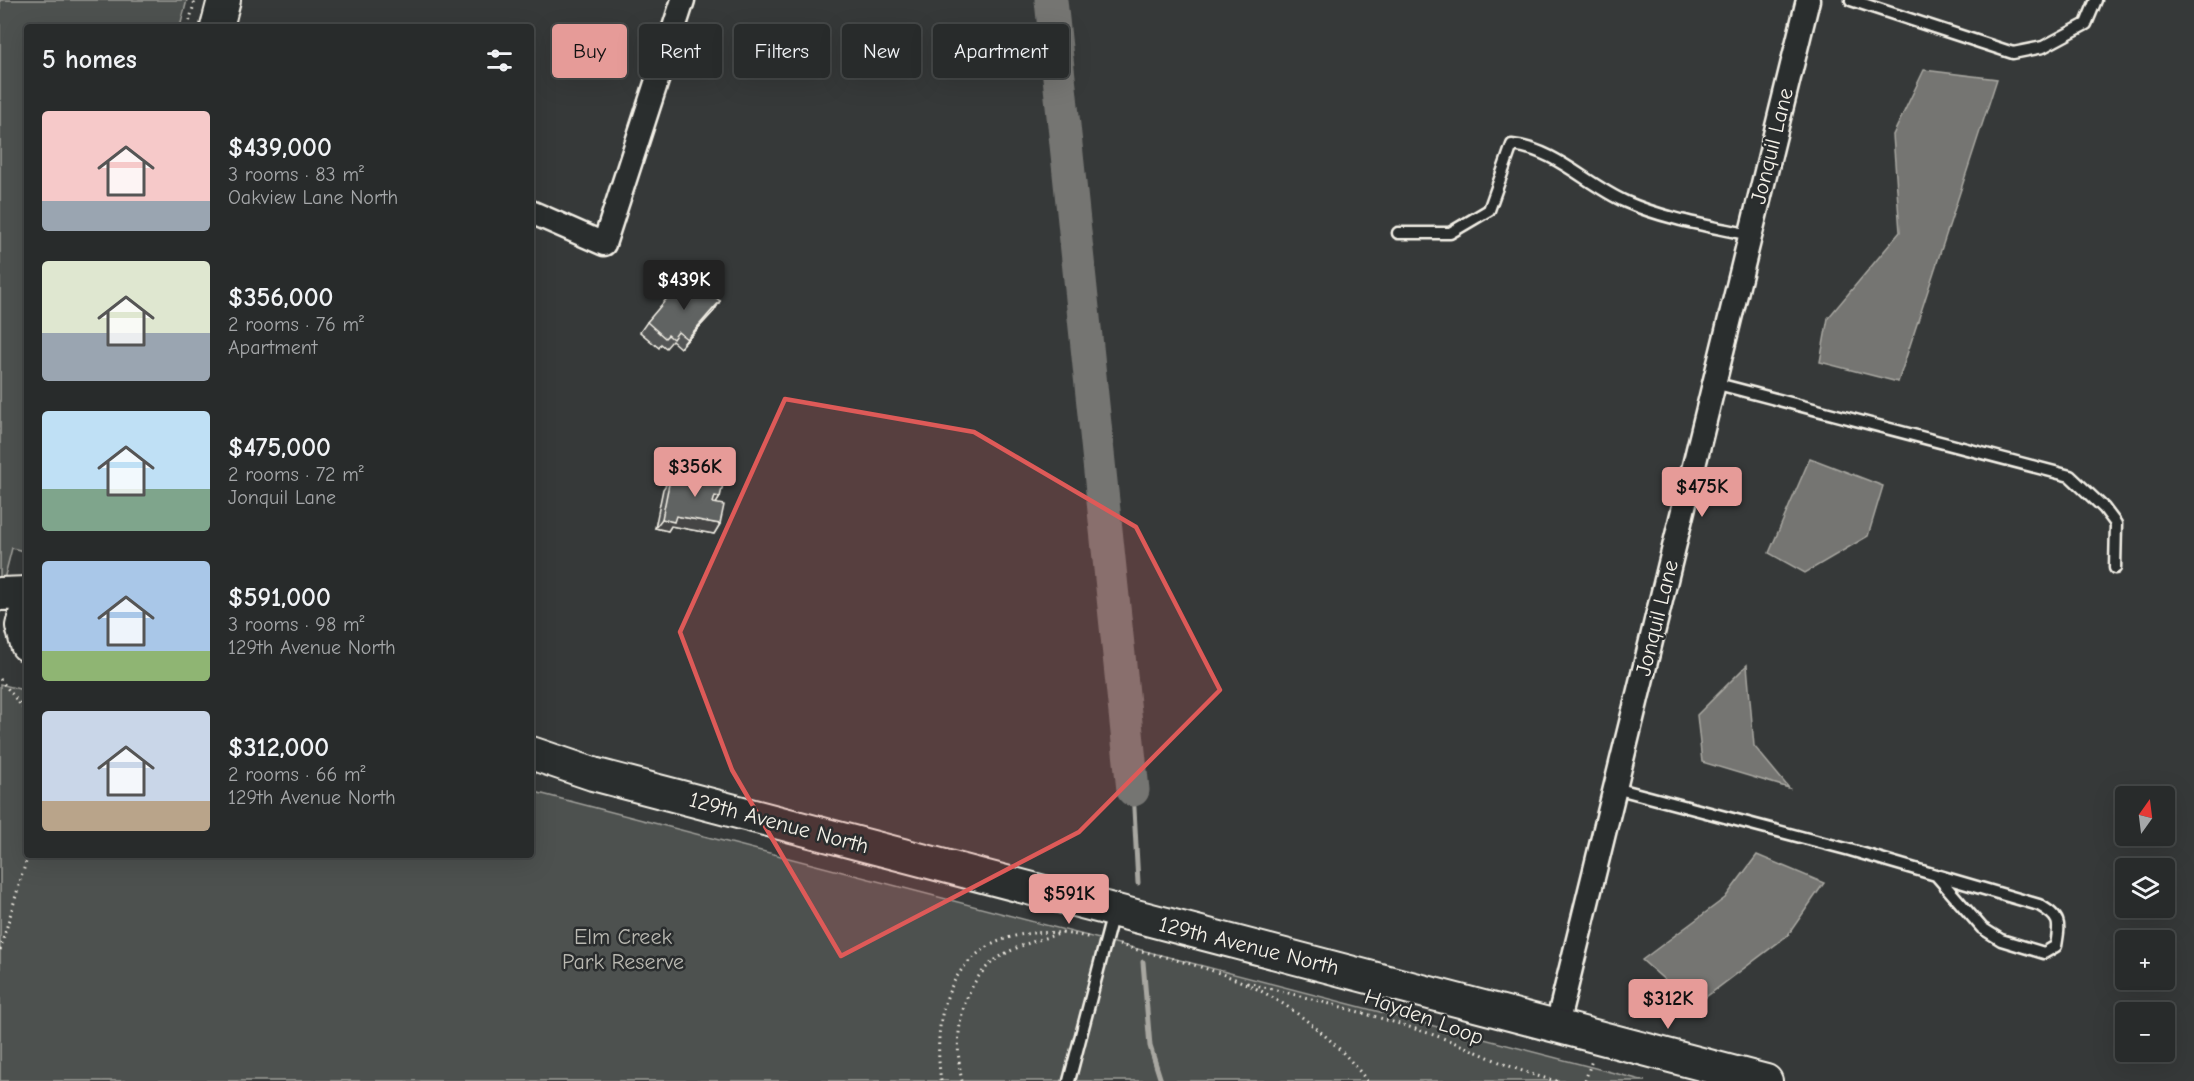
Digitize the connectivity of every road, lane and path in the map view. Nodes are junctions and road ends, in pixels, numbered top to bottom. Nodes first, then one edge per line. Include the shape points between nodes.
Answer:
1 (195, 0) edge
2 (224, 0) edge
3 (684, 0) edge
4 (1808, 0) edge
5 (1851, 0) edge
6 (2096, 0) edge
7 (189, 24) edge
8 (218, 24) edge
9 (534, 213) edge
10 (1398, 233) dead end
11 (1750, 235) junction
12 (1714, 383) junction
13 (2115, 568) dead end
14 (24, 593) edge
15 (0, 594) edge
16 (24, 618) edge
17 (17, 636) edge
18 (0, 679) edge
19 (24, 709) edge
20 (534, 754) edge
21 (534, 764) edge
22 (593, 774) junction
23 (1616, 788) junction
24 (27, 858) edge
25 (1936, 875) junction
26 (1114, 911) junction
27 (1064, 932) junction
28 (1106, 941) junction
29 (0, 950) edge
30 (1243, 982) junction
31 (1557, 1026) junction
32 (1594, 1052) dead end
33 (941, 1081) edge
34 (962, 1081) edge
35 (1069, 1081) edge
36 (1366, 1081) edge
37 (1557, 1081) edge
38 (1585, 1081) edge
39 (1766, 1081) edge

1 - 7 path
2 - 8 main road
3 - 9 street via 604,244
4 - 11 street, Jonquil Lane
5 - 6 lane via 2013,53 2043,47 2086,24
10 - 11 lane via 1450,233 1489,210 1512,145 1532,147 1625,202
11 - 12 street, Jonquil Lane
12 - 13 lane via 2070,476 2116,524
12 - 23 street, Jonquil Lane
14 - 15 main road
16 - 17 main road
18 - 19 path
20 - 22 main road, 129th Avenue North
21 - 22 main road, 129th Avenue North
22 - 26 main road, 129th Avenue North
23 - 25 lane
23 - 31 street, Jonquil Lane
24 - 29 path
25 - 25 lane via 2039,905 2055,914 2059,925 2056,946 2044,953 2001,940 1982,928
26 - 28 lane
26 - 31 main road, 129th Avenue North
27 - 28 path
27 - 33 path via 1010,936 982,951 962,971 940,1017
27 - 34 path via 1028,942 996,959 971,988 957,1029
28 - 30 path
28 - 35 lane
30 - 36 path via 1316,1029
30 - 37 path, Hayden Loop via 1344,1006
31 - 39 main road, 129th Avenue North
32 - 38 path

